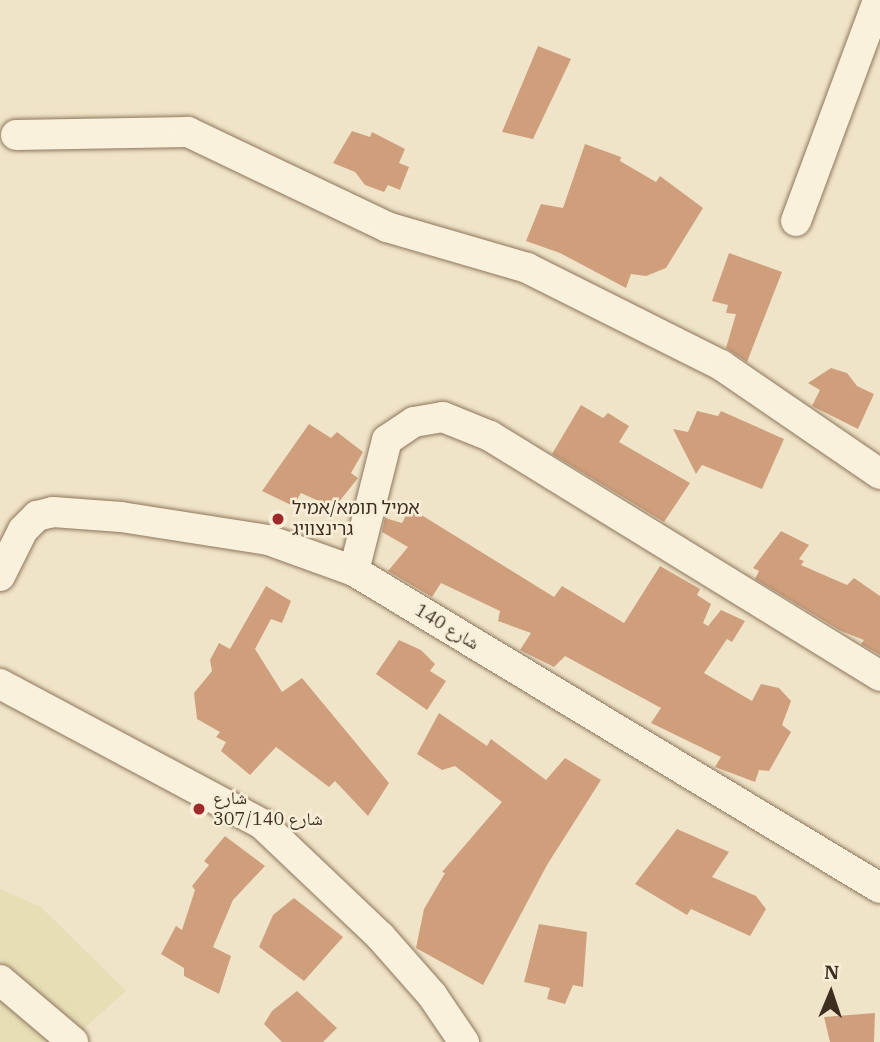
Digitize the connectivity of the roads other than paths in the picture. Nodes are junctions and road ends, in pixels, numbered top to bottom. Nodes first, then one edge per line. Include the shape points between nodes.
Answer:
1 (878, 0) edge
2 (16, 135) dead end
3 (796, 221) dead end
4 (880, 474) edge
5 (354, 571) junction
6 (0, 576) edge
7 (880, 676) edge
8 (0, 684) edge
9 (880, 888) edge
10 (0, 980) edge
11 (73, 1042) edge
12 (464, 1042) edge

1 - 3 street
2 - 4 street via 188,132 387,227 527,268 721,365
5 - 6 street, شارع 140 via 268,540 121,517 53,512 37,516 23,530
5 - 7 street via 387,440 414,422 443,417 489,436
5 - 9 street, شارع 140
8 - 12 street via 262,824 380,936 432,995
10 - 11 street

